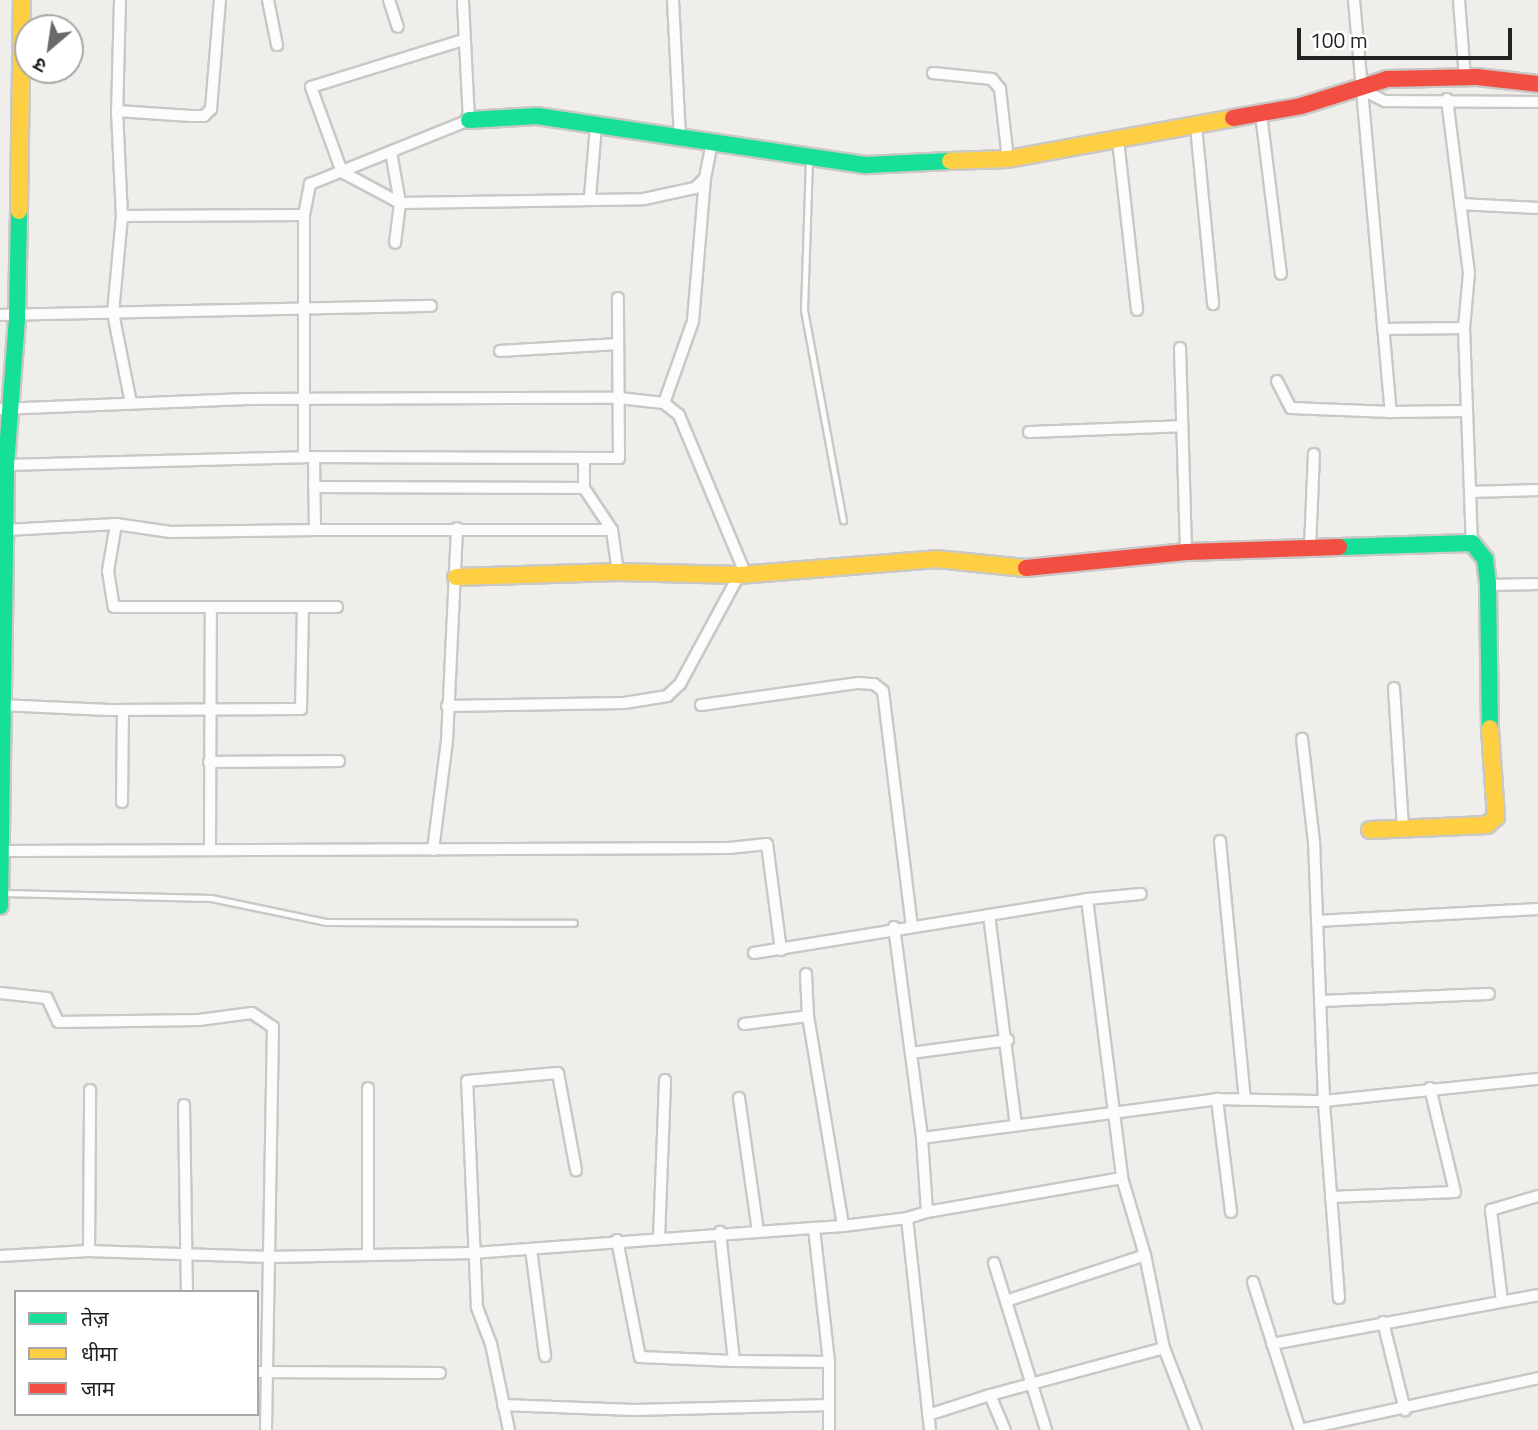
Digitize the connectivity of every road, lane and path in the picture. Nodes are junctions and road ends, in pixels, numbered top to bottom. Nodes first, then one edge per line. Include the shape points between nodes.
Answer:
1 (22, 0) edge
2 (120, 0) edge
3 (220, 0) edge
4 (268, 0) edge
5 (389, 0) edge
6 (463, 0) edge
7 (673, 0) edge
8 (1354, 0) edge
9 (1459, 0) edge
10 (398, 27) dead end
11 (463, 40) junction
12 (277, 45) dead end
13 (933, 73) dead end
14 (1465, 78) junction
15 (1538, 84) edge
16 (1363, 90) junction
17 (1447, 99) junction
18 (1538, 102) edge
19 (117, 111) junction
20 (1261, 114) junction
21 (469, 120) junction
22 (596, 125) junction
23 (1196, 126) junction
24 (680, 136) junction
25 (1118, 140) junction
26 (712, 142) junction
27 (391, 152) junction
28 (809, 156) junction
29 (1008, 159) junction
30 (342, 172) junction
31 (705, 178) junction
32 (590, 197) junction
33 (400, 203) junction
34 (1460, 204) junction
35 (1538, 208) edge
36 (304, 215) junction
37 (122, 216) junction
38 (395, 243) dead end
39 (1281, 274) dead end
40 (618, 299) dead end
41 (1213, 304) dead end
42 (431, 306) dead end
43 (304, 309) junction
44 (1137, 310) dead end
45 (113, 313) junction
46 (8, 315) edge
47 (1464, 328) junction
48 (1383, 329) junction
49 (618, 344) junction
50 (1180, 348) dead end
51 (500, 351) dead end
52 (1277, 381) dead end
53 (619, 398) junction
54 (304, 400) junction
55 (664, 402) junction
56 (131, 404) junction
57 (6, 409) edge
58 (1466, 411) junction
59 (1391, 412) junction
60 (1182, 426) junction
61 (1029, 432) dead end
62 (1314, 454) dead end
63 (309, 457) junction
64 (584, 457) junction
65 (6, 465) junction
66 (314, 487) junction
67 (584, 488) junction
68 (1538, 490) edge
69 (1470, 492) junction
70 (843, 520) dead end
71 (116, 524) junction
72 (457, 528) junction
73 (6, 530) junction
74 (315, 530) junction
75 (612, 530) junction
76 (1472, 543) junction
77 (1310, 548) junction
78 (1186, 552) junction
79 (618, 572) junction
80 (742, 575) junction
81 (456, 577) junction
82 (1538, 584) edge
83 (1488, 585) junction
84 (337, 607) dead end
85 (303, 608) junction
86 (211, 609) junction
87 (1394, 688) dead end
88 (2, 705) edge
89 (701, 705) dead end
90 (447, 706) junction
91 (123, 710) junction
92 (209, 711) junction
93 (1302, 739) dead end
94 (339, 761) dead end
95 (209, 762) junction
96 (122, 802) dead end
97 (1403, 828) junction
98 (1370, 830) dead end
99 (1220, 841) dead end
100 (210, 849) junction
101 (433, 850) junction
102 (3, 851) junction
103 (1, 893) edge
104 (1140, 894) dead end
105 (1087, 899) junction
106 (0, 905) edge
107 (1538, 909) edge
108 (989, 915) junction
109 (1317, 921) junction
110 (574, 923) dead end
111 (912, 926) junction
112 (894, 928) junction
113 (781, 950) junction
114 (754, 953) dead end
115 (806, 974) dead end
116 (0, 993) edge
117 (1489, 994) dead end
118 (1320, 1001) junction
119 (807, 1016) junction
120 (744, 1024) dead end
121 (1008, 1040) junction
122 (911, 1053) junction
123 (1538, 1079) edge
124 (665, 1080) dead end
125 (368, 1088) dead end
126 (1430, 1088) junction
127 (90, 1090) dead end
128 (739, 1098) dead end
129 (1217, 1099) junction
130 (1245, 1100) junction
131 (1324, 1101) junction
132 (184, 1105) dead end
133 (1115, 1116) junction
134 (1016, 1125) junction
135 (922, 1138) junction
136 (576, 1170) dead end
137 (1122, 1178) junction
138 (1538, 1196) edge
139 (1331, 1197) junction
140 (927, 1212) junction
141 (1231, 1212) dead end
142 (906, 1218) junction
143 (843, 1226) junction
144 (814, 1228) junction
145 (758, 1231) junction
146 (720, 1232) junction
147 (659, 1238) junction
148 (617, 1240) junction
149 (0, 1248) edge
150 (530, 1249) junction
151 (89, 1251) junction
152 (188, 1251) junction
153 (473, 1253) junction
154 (368, 1254) junction
155 (1145, 1255) junction
156 (0, 1256) edge
157 (270, 1256) junction
158 (994, 1263) dead end
159 (1253, 1282) dead end
160 (187, 1290) edge
161 (1538, 1295) edge
162 (1339, 1298) dead end
163 (1006, 1301) junction
164 (1502, 1301) junction
165 (263, 1305) edge
166 (1383, 1322) junction
167 (1272, 1344) junction
168 (1164, 1348) junction
169 (545, 1356) dead end
170 (734, 1361) junction
171 (829, 1363) junction
172 (263, 1372) edge
173 (440, 1373) dead end
174 (1538, 1378) edge
175 (1034, 1385) junction
176 (990, 1395) junction
177 (503, 1405) junction
178 (829, 1405) junction
179 (1405, 1410) junction
180 (928, 1415) junction
181 (266, 1430) edge
182 (509, 1430) edge
183 (829, 1430) edge
184 (930, 1430) edge
185 (1005, 1430) edge
186 (1046, 1430) edge
187 (1196, 1430) edge
188 (1300, 1430) edge

1 - 46 street
2 - 19 street
3 - 19 street via 211,109 204,116
4 - 12 street
5 - 10 street
6 - 11 street
7 - 24 street
8 - 16 street
9 - 14 street
11 - 21 street
11 - 30 street via 311,87
13 - 29 street via 992,79 999,89
14 - 15 street
14 - 16 street via 1387,79
16 - 17 street via 1385,101
16 - 20 street
16 - 48 street
17 - 18 street
17 - 34 street
19 - 37 street
20 - 23 street
20 - 39 street
21 - 22 street via 537,116
21 - 27 street
22 - 24 street
22 - 32 street
23 - 25 street
23 - 41 street
24 - 26 street
25 - 29 street
25 - 44 street
26 - 28 street
26 - 31 street
27 - 30 street
27 - 33 street
28 - 29 street via 866,165
28 - 70 lane via 804,310
30 - 33 street
30 - 36 street via 310,184
31 - 32 street via 677,194
31 - 55 street via 693,321
32 - 33 street
33 - 38 street
34 - 35 street
34 - 47 street via 1469,272
36 - 37 street
36 - 43 street
37 - 45 street
40 - 49 street
42 - 43 street
43 - 45 street
43 - 54 street
45 - 46 street
45 - 56 street
46 - 57 street
47 - 48 street
47 - 58 street
48 - 59 street
49 - 51 street
49 - 53 street
50 - 60 street
52 - 59 street via 1291,408
53 - 54 street
53 - 55 street
53 - 64 street via 619,458
54 - 56 street
54 - 63 street
55 - 80 street via 679,415
56 - 57 street
57 - 65 street
58 - 59 street
58 - 69 street
60 - 61 street
60 - 78 street
62 - 77 street
63 - 64 street
63 - 65 street
63 - 66 street
64 - 67 street
65 - 73 street
66 - 67 street
66 - 74 street
67 - 75 street
68 - 69 street
69 - 76 street
71 - 73 street
71 - 74 street via 170,532
71 - 86 street via 108,571 114,607
72 - 74 street
72 - 75 street
72 - 81 street
73 - 88 street
75 - 79 street
76 - 77 street
76 - 83 street via 1485,559
77 - 78 street
78 - 80 street via 1030,568 936,559
79 - 80 street
79 - 81 street
80 - 90 street via 680,684 667,696 624,703
81 - 90 street
82 - 83 street
83 - 97 street via 1490,759 1496,817 1488,825
84 - 85 street
85 - 86 street
85 - 92 street via 301,709
86 - 92 street
87 - 97 street
88 - 91 street
88 - 102 street
89 - 111 street via 858,683 874,684 883,691
90 - 101 street
91 - 92 street
91 - 96 street
92 - 95 street
93 - 109 street
94 - 95 street
95 - 100 street
97 - 98 street
99 - 130 street
100 - 101 street
100 - 102 street
101 - 113 street via 767,844
102 - 103 street
103 - 106 street
103 - 110 lane via 211,898 326,922
104 - 105 street
105 - 108 street
105 - 133 street
107 - 109 street
108 - 111 street
108 - 121 street
109 - 118 street
111 - 112 street
112 - 113 street
112 - 122 street
113 - 114 street
115 - 119 street
116 - 157 street via 47,998 58,1022 199,1020 252,1013 264,1018 273,1027 275,1039
117 - 118 street
118 - 131 street
119 - 120 street
119 - 143 street
121 - 122 street
121 - 134 street
122 - 135 street
123 - 126 street
124 - 147 street
125 - 154 street
126 - 131 street
126 - 139 street via 1455,1192
127 - 151 street
128 - 145 street
129 - 130 street
129 - 133 street
129 - 141 street
130 - 131 street
131 - 139 street
132 - 152 street
133 - 134 street
133 - 137 street
134 - 135 street
135 - 140 street
136 - 153 street via 558,1073 467,1081
137 - 140 street
137 - 155 street
138 - 164 street via 1491,1210
139 - 162 street
140 - 142 street
142 - 143 street
142 - 180 street
143 - 144 street
144 - 145 street
144 - 171 street
145 - 146 street
146 - 147 street
146 - 170 street
147 - 148 street
148 - 150 street
148 - 170 street via 640,1357
149 - 156 street
150 - 153 street
150 - 169 street
151 - 152 street
151 - 156 street
152 - 157 street
152 - 160 street
153 - 154 street
153 - 177 street via 477,1307 491,1344
154 - 157 street
155 - 163 street
155 - 168 street
157 - 165 street
158 - 163 street
159 - 167 street
161 - 164 street
163 - 175 street
164 - 166 street
165 - 172 street
166 - 167 street
166 - 179 street
167 - 188 street
168 - 175 street
168 - 187 street
170 - 171 street
171 - 178 street
172 - 173 street
172 - 181 street
174 - 179 street
175 - 176 street
175 - 186 street
176 - 180 street
176 - 185 street
177 - 178 street via 634,1410
177 - 182 street
178 - 183 street
179 - 188 street
180 - 184 street

